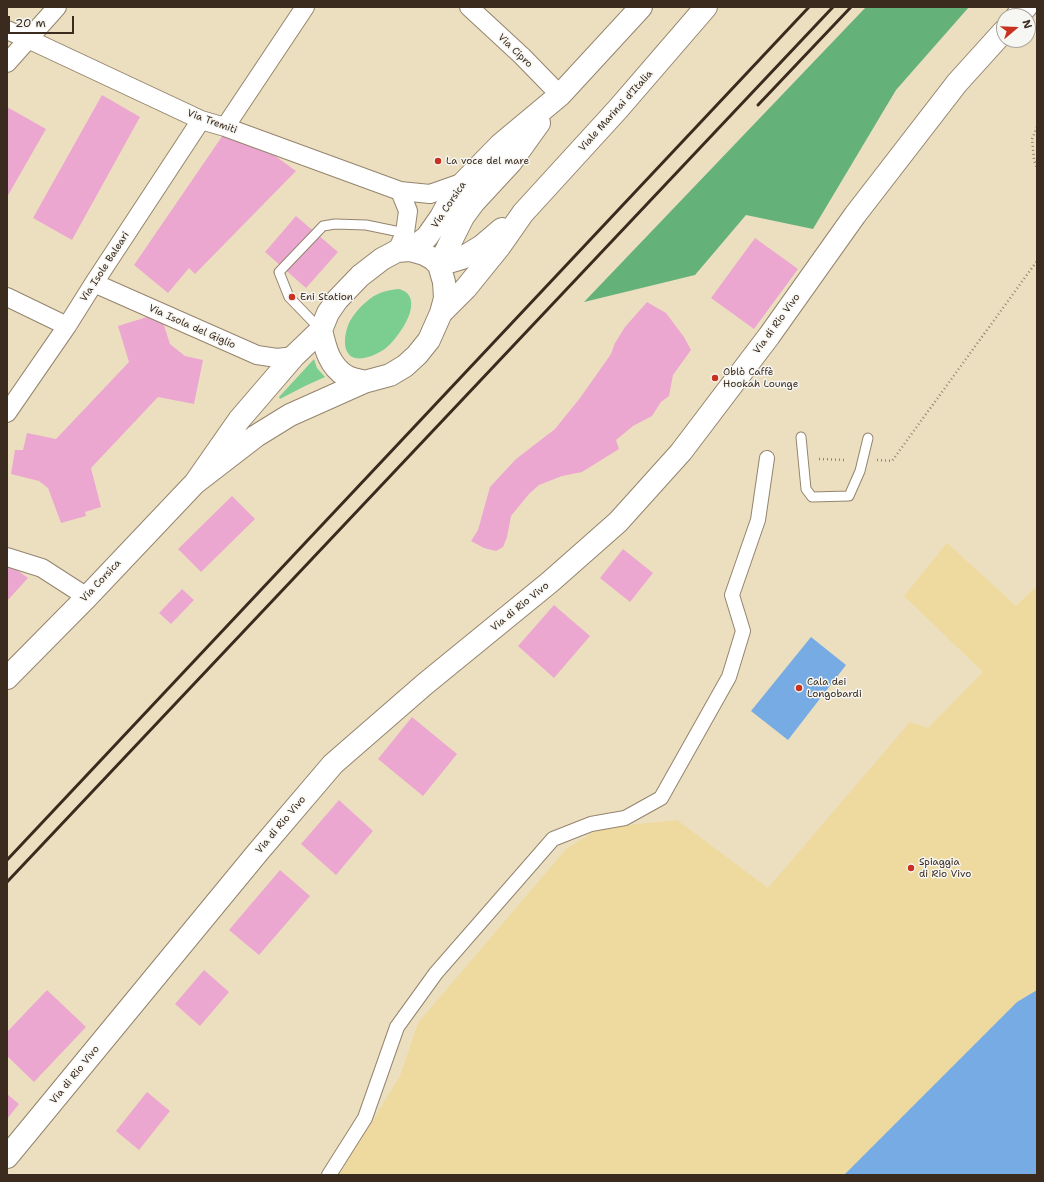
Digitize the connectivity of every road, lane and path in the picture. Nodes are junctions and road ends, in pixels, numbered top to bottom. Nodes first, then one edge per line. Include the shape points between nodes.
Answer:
1 (57, 7) edge
2 (305, 7) edge
3 (469, 7) edge
4 (641, 7) edge
5 (706, 7) edge
6 (7, 30) edge
7 (28, 39) junction
8 (996, 40) edge
9 (7, 63) edge
10 (560, 95) junction
11 (201, 120) junction
12 (226, 127) junction
13 (1037, 127) edge
14 (1037, 168) edge
15 (464, 182) junction
16 (400, 191) junction
17 (523, 213) junction
18 (464, 217) junction
19 (491, 237) junction
20 (404, 245) junction
21 (1037, 261) edge
22 (439, 266) junction
23 (94, 283) junction
24 (7, 297) edge
25 (441, 313) junction
26 (67, 326) junction
27 (321, 330) junction
28 (294, 356) junction
29 (364, 382) junction
30 (7, 413) edge
31 (801, 437) dead end
32 (868, 438) dead end
33 (767, 458) dead end
34 (803, 459) junction
35 (863, 460) junction
36 (194, 483) junction
37 (7, 557) edge
38 (87, 597) junction
39 (7, 678) edge
40 (7, 1157) edge
41 (329, 1175) edge

1 - 7 street
2 - 12 street
3 - 10 street, Via Cipro
4 - 10 main road, Via Corsica
5 - 17 main road, Viale Marinai d'Italia
6 - 7 street, Via Tremiti
7 - 9 street
7 - 11 street, Via Tremiti
8 - 40 main road, Via di Rio Vivo via 957,83 860,209 681,452 618,522 333,764
10 - 15 main road, Via Corsica via 500,145
10 - 18 main road, Via Corsica via 511,162 474,202
11 - 12 street, Via Tremiti
11 - 23 street, Via Isole Baleari
12 - 16 street, Via Tremiti
13 - 14 path via 1032,140
15 - 16 street, Via Tremiti via 430,194
15 - 20 main road, Via Corsica via 427,237
16 - 20 street via 408,212
17 - 19 main road, Viale Marinai d'Italia
17 - 25 main road, Viale Marinai d'Italia via 466,288
18 - 19 main road via 465,228 471,236 481,239
18 - 22 main road, Via Corsica
19 - 22 main road, Viale Marinai d'Italia via 482,246 462,258
20 - 22 main road via 433,259
20 - 27 main road, Via Corsica via 360,276 334,304
20 - 27 lane via 366,225 323,226 279,272 289,297
21 - 35 path via 892,461
22 - 25 main road, Via Corsica via 445,298
23 - 26 street, Via Isole Baleari
23 - 28 street, Via Isola del Giglio via 257,355 278,358
24 - 26 street
25 - 29 main road, Via Corsica via 428,340 405,366 390,375
26 - 30 street, Via Isole Baleari
27 - 28 main road, Via Corsica
27 - 29 main road via 325,348 335,367 347,376
28 - 36 main road, Via Corsica via 239,420
29 - 36 main road, Via Corsica via 290,415 256,436
31 - 34 lane
32 - 35 lane
33 - 41 street via 758,520 732,595 743,630 729,677 661,798 625,818 591,824 553,839 436,973 397,1027 365,1118
34 - 35 path
34 - 35 lane via 806,489 812,497 849,496
36 - 38 main road, Via Corsica
37 - 38 street via 42,568
38 - 39 main road, Via Corsica

